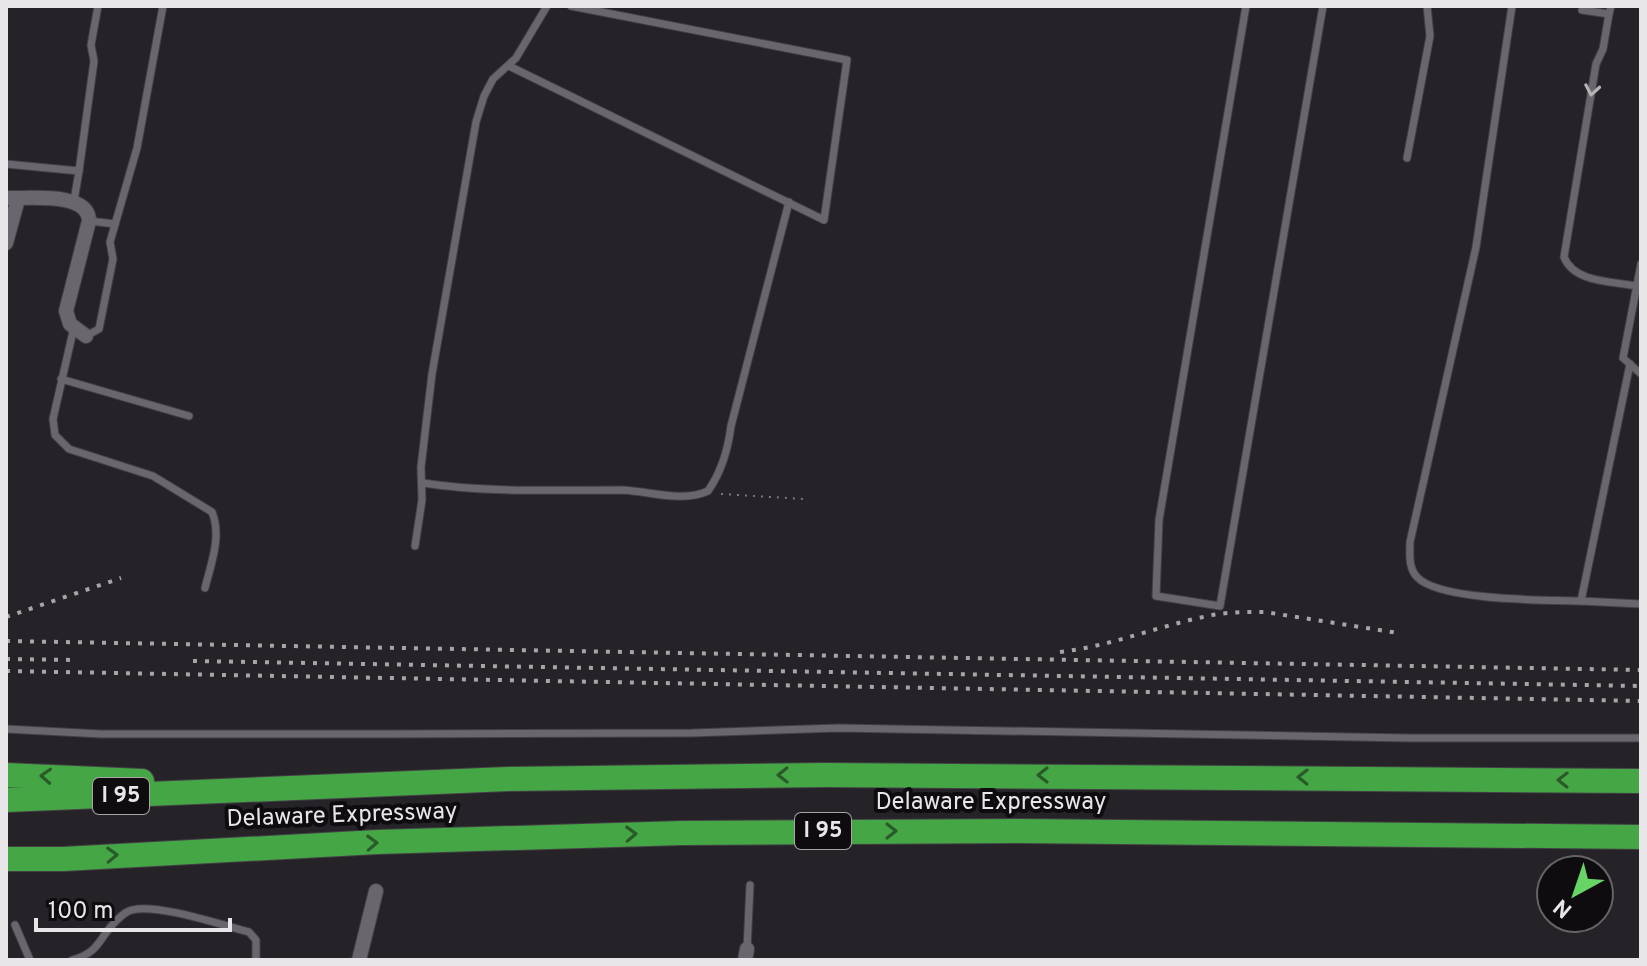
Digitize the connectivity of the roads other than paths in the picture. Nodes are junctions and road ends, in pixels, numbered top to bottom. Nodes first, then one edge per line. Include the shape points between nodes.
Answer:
1 (98, 6) edge
2 (163, 6) edge
3 (547, 6) edge
4 (571, 6) edge
5 (1246, 6) edge
6 (1323, 6) edge
7 (1427, 6) edge
8 (1512, 6) edge
9 (1582, 10) dead end
10 (1610, 10) edge
11 (509, 66) junction
12 (1407, 158) dead end
13 (6, 164) edge
14 (79, 171) junction
15 (12, 198) edge
16 (74, 201) junction
17 (789, 202) junction
18 (89, 221) junction
19 (115, 224) junction
20 (6, 243) edge
21 (1641, 264) edge
22 (1636, 286) junction
23 (80, 331) junction
24 (1630, 364) junction
25 (1641, 374) edge
26 (61, 379) junction
27 (189, 416) dead end
28 (423, 483) junction
29 (415, 546) dead end
30 (205, 588) dead end
31 (1581, 601) junction
32 (1641, 604) edge
33 (6, 729) edge
34 (1641, 738) edge
35 (6, 775) edge
36 (1641, 781) edge
37 (235, 791) junction
38 (6, 800) edge
39 (1641, 837) edge
40 (6, 859) edge
41 (63, 859) junction
42 (6, 872) edge
43 (750, 885) dead end
44 (376, 891) dead end
45 (15, 925) dead end
46 (746, 954) edge
47 (30, 960) edge
48 (72, 960) edge
49 (256, 960) edge
50 (359, 960) edge

1 - 14 lane
2 - 19 lane via 137,148
3 - 11 lane
4 - 17 lane via 847,60 824,220
5 - 6 lane via 1159,520 1156,596 1220,606
7 - 12 lane via 1430,36
8 - 31 lane via 1476,247 1410,542 1410,562 1417,577 1433,587
9 - 10 lane
10 -> 22 lane via 1564,257 1580,276
11 - 17 lane
11 - 28 lane via 493,79 476,122 432,374
13 - 14 lane
14 - 16 lane
15 - 16 street
15 - 20 street
16 - 18 street via 86,208
17 - 28 lane via 729,446 708,491 686,496
18 - 19 lane
18 - 23 street via 67,306 67,319
19 - 23 lane via 99,329
21 - 22 lane
22 - 24 lane via 1623,358
23 - 26 lane
24 - 25 lane
24 - 31 lane
26 - 27 lane
26 - 30 lane via 53,419 55,435 69,449 153,476 212,512 215,544
28 - 29 lane
31 - 32 lane
33 - 34 lane via 101,734 664,734 838,728
37 -> 35 highway via 172,782
36 -> 37 highway, Delaware Expressway / I 95 via 825,775 508,779
37 - 38 highway, Delaware Expressway / I 95
41 -> 39 highway, Delaware Expressway / I 95 via 682,833
40 - 41 highway, Delaware Expressway / I 95
41 - 42 highway
43 - 46 lane
44 - 50 street
45 - 47 lane
48 - 49 lane via 97,947 128,911 143,909 249,932 256,940

